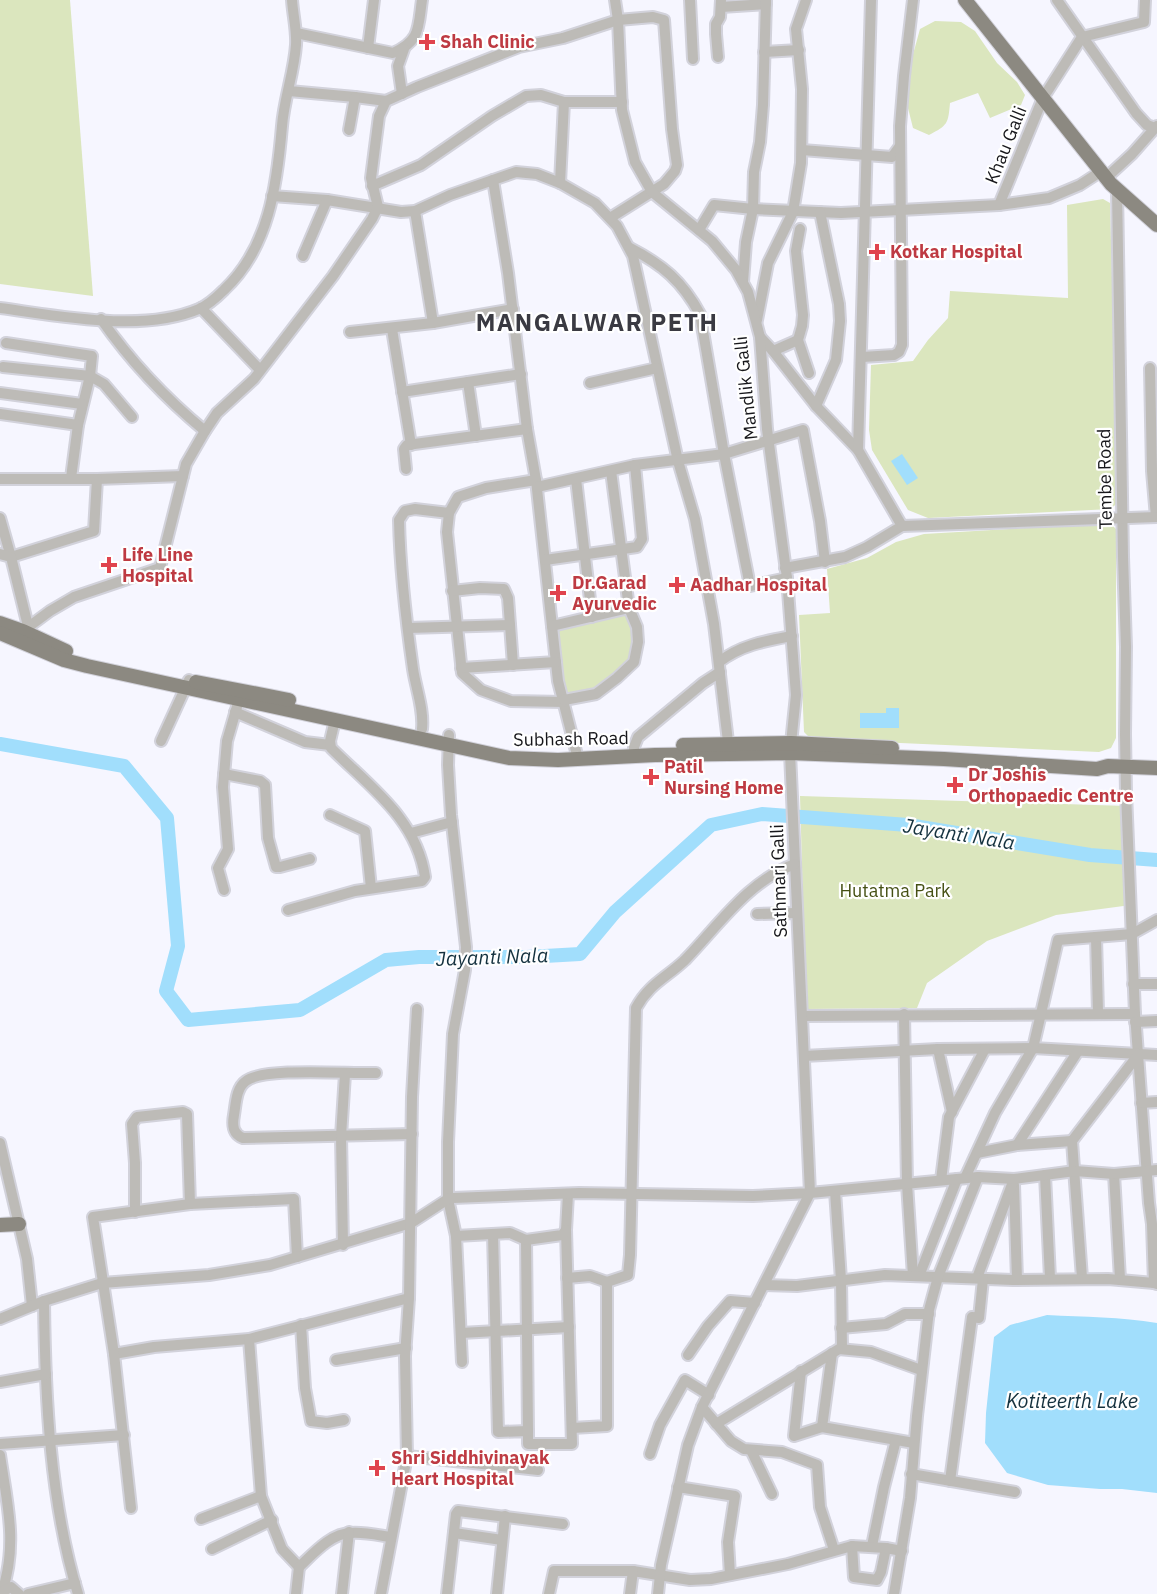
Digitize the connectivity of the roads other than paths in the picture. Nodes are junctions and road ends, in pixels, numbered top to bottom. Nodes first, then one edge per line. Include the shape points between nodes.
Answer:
1 (292, 0) edge
2 (374, 0) edge
3 (422, 0) edge
4 (615, 0) edge
5 (690, 0) edge
6 (806, 0) edge
7 (871, 0) edge
8 (913, 0) edge
9 (964, 0) edge
10 (1058, 0) edge
11 (1145, 0) edge
12 (766, 2) edge
13 (721, 3) edge
14 (618, 20) junction
15 (1144, 21) junction
16 (1157, 22) edge
17 (296, 33) junction
18 (1082, 37) junction
19 (368, 48) junction
20 (404, 49) junction
21 (799, 50) junction
22 (764, 52) junction
23 (718, 57) dead end
24 (693, 59) dead end
25 (289, 92) junction
26 (402, 94) junction
27 (355, 97) junction
28 (1042, 98) junction
29 (386, 102) junction
30 (564, 102) junction
31 (622, 102) junction
32 (1156, 127) edge
33 (349, 130) dead end
34 (900, 145) junction
35 (802, 150) junction
36 (866, 155) junction
37 (1103, 175) junction
38 (493, 180) junction
39 (560, 183) junction
40 (372, 186) junction
41 (1117, 190) junction
42 (652, 192) junction
43 (272, 196) junction
44 (327, 200) junction
45 (999, 205) junction
46 (378, 207) junction
47 (753, 209) junction
48 (902, 210) junction
49 (415, 211) junction
50 (793, 212) junction
51 (820, 212) junction
52 (866, 212) junction
53 (610, 218) junction
54 (1157, 225) edge
55 (800, 229) dead end
56 (699, 230) junction
57 (630, 248) junction
58 (303, 256) dead end
59 (743, 282) junction
60 (0, 308) edge
61 (201, 308) junction
62 (513, 309) junction
63 (101, 319) junction
64 (433, 323) junction
65 (392, 329) junction
66 (758, 331) junction
67 (350, 332) dead end
68 (798, 340) junction
69 (6, 343) dead end
70 (773, 351) junction
71 (862, 357) junction
72 (3, 367) dead end
73 (657, 368) junction
74 (1150, 369) dead end
75 (260, 370) junction
76 (809, 373) dead end
77 (521, 374) junction
78 (90, 376) junction
79 (468, 382) junction
80 (590, 383) dead end
81 (402, 392) junction
82 (0, 393) edge
83 (82, 404) junction
84 (816, 406) junction
85 (0, 414) edge
86 (132, 417) dead end
87 (78, 425) junction
88 (527, 429) junction
89 (205, 431) junction
90 (476, 436) junction
91 (768, 442) junction
92 (411, 445) junction
93 (858, 450) junction
94 (724, 454) junction
95 (678, 461) junction
96 (635, 465) junction
97 (406, 469) dead end
98 (611, 471) junction
99 (183, 476) junction
100 (71, 478) junction
101 (576, 478) junction
102 (0, 479) edge
103 (97, 479) junction
104 (537, 484) junction
105 (449, 513) junction
106 (1123, 517) junction
107 (1156, 517) edge
108 (0, 518) edge
109 (902, 526) junction
110 (621, 549) junction
111 (585, 554) junction
112 (5, 555) edge
113 (545, 560) junction
114 (825, 562) junction
115 (786, 573) junction
116 (452, 591) junction
117 (629, 608) junction
118 (592, 617) junction
119 (0, 623) edge
120 (510, 625) junction
121 (552, 626) junction
122 (457, 627) junction
123 (408, 628) junction
124 (16, 632) edge
125 (792, 636) junction
126 (0, 645) edge
127 (556, 662) junction
128 (513, 665) junction
129 (719, 667) junction
130 (461, 668) junction
131 (187, 685) junction
132 (239, 700) junction
133 (564, 701) junction
134 (342, 718) junction
135 (422, 729) junction
136 (448, 740) junction
137 (161, 741) dead end
138 (330, 745) junction
139 (790, 748) junction
140 (728, 749) junction
141 (634, 752) junction
142 (577, 755) junction
143 (1127, 767) junction
144 (1157, 768) edge
145 (224, 774) junction
146 (330, 815) dead end
147 (452, 822) junction
148 (411, 834) junction
149 (310, 860) dead end
150 (795, 864) junction
151 (371, 888) junction
152 (224, 890) dead end
153 (288, 910) dead end
154 (797, 913) junction
155 (757, 914) dead end
156 (1157, 920) edge
157 (1132, 934) junction
158 (1096, 937) junction
159 (1133, 984) junction
160 (1157, 984) edge
161 (417, 1009) dead end
162 (1041, 1013) junction
163 (1098, 1013) junction
164 (904, 1014) junction
165 (802, 1016) junction
166 (1135, 1018) junction
167 (1157, 1021) edge
168 (1033, 1048) junction
169 (938, 1049) junction
170 (985, 1049) junction
171 (905, 1051) junction
172 (1078, 1051) junction
173 (1138, 1054) junction
174 (1157, 1055) edge
175 (804, 1056) junction
176 (376, 1073) dead end
177 (345, 1074) junction
178 (1157, 1102) edge
179 (1141, 1103) junction
180 (952, 1112) junction
181 (412, 1134) junction
182 (341, 1136) junction
183 (1072, 1141) junction
184 (0, 1145) edge
185 (1017, 1145) junction
186 (977, 1153) junction
187 (1152, 1170) edge
188 (1075, 1171) junction
189 (1114, 1174) junction
190 (1045, 1175) junction
191 (978, 1177) junction
192 (961, 1178) junction
193 (1014, 1179) junction
194 (941, 1180) junction
195 (907, 1184) junction
196 (835, 1191) junction
197 (810, 1193) junction
198 (568, 1194) junction
199 (631, 1194) junction
200 (448, 1199) junction
201 (190, 1204) junction
202 (135, 1212) junction
203 (411, 1223) junction
204 (19, 1224) junction
205 (1154, 1224) edge
206 (0, 1225) edge
207 (566, 1230) junction
208 (493, 1234) junction
209 (456, 1236) junction
210 (526, 1240) junction
211 (343, 1245) junction
212 (297, 1257) junction
213 (916, 1276) junction
214 (938, 1277) junction
215 (567, 1278) junction
216 (1050, 1278) junction
217 (1082, 1278) junction
218 (980, 1279) junction
219 (841, 1280) junction
220 (1017, 1280) junction
221 (1120, 1280) junction
222 (607, 1282) junction
223 (102, 1283) junction
224 (1156, 1284) edge
225 (764, 1285) junction
226 (409, 1298) junction
227 (44, 1301) junction
228 (755, 1303) junction
229 (32, 1306) junction
230 (929, 1314) junction
231 (0, 1318) edge
232 (301, 1325) junction
233 (569, 1327) junction
234 (841, 1328) junction
235 (526, 1330) junction
236 (495, 1331) junction
237 (461, 1333) junction
238 (249, 1339) junction
239 (406, 1348) junction
240 (837, 1351) junction
241 (114, 1354) junction
242 (688, 1355) dead end
243 (336, 1360) dead end
244 (462, 1362) dead end
245 (921, 1370) junction
246 (801, 1371) junction
247 (46, 1374) junction
248 (0, 1382) edge
249 (709, 1395) junction
250 (702, 1407) junction
251 (344, 1420) dead end
252 (716, 1424) junction
253 (822, 1427) junction
254 (572, 1428) junction
255 (528, 1431) junction
256 (124, 1435) junction
257 (52, 1440) junction
258 (896, 1440) junction
259 (0, 1443) edge
260 (914, 1443) junction
261 (751, 1450) junction
262 (650, 1454) dead end
263 (0, 1455) edge
264 (407, 1456) junction
265 (538, 1470) dead end
266 (911, 1474) junction
267 (950, 1481) junction
268 (678, 1487) junction
269 (1015, 1492) dead end
270 (772, 1494) dead end
271 (261, 1496) junction
272 (131, 1508) dead end
273 (505, 1516) junction
274 (201, 1519) dead end
275 (272, 1520) junction
276 (563, 1524) dead end
277 (349, 1532) junction
278 (454, 1533) junction
279 (390, 1537) junction
280 (502, 1540) junction
281 (852, 1545) junction
282 (872, 1546) junction
283 (886, 1548) junction
284 (212, 1549) dead end
285 (834, 1550) junction
286 (902, 1551) junction
287 (299, 1567) junction
288 (633, 1571) junction
289 (730, 1575) junction
290 (659, 1576) junction
291 (76, 1589) edge
292 (1, 1593) edge
293 (19, 1594) edge
294 (28, 1594) edge
295 (296, 1594) edge
296 (342, 1594) edge
297 (381, 1594) edge
298 (447, 1594) edge
299 (497, 1594) edge
300 (549, 1594) edge
301 (630, 1594) edge
302 (658, 1594) edge
303 (894, 1594) edge

1 - 17 street
2 - 19 street
3 - 20 street via 415,39
4 - 14 street, Mandlik Galli
5 - 24 street
6 - 21 street via 796,29
7 - 36 street
8 - 34 street
9 - 28 main road
10 - 18 street
11 - 15 street
12 - 13 street
12 - 22 street
13 - 23 street via 716,34
14 - 26 street via 519,47
14 - 31 street, Mandlik Galli
14 - 42 street via 664,20 677,165 664,184
15 - 16 street
15 - 18 street
17 - 19 street
17 - 25 street
18 - 28 street, Khau Galli
18 - 32 street via 1136,113 1147,125
19 - 20 street via 393,53
20 - 26 street via 398,66
21 - 22 street
21 - 35 street
22 - 47 street via 764,105
25 - 27 street
25 - 43 street
26 - 29 street
27 - 29 street
27 - 33 street
28 - 37 main road
28 - 45 street, Khau Galli
29 - 40 street via 379,116
30 - 31 street
30 - 39 street
30 - 40 street via 526,96 421,165
31 - 42 street, Mandlik Galli via 634,162
32 - 37 street
34 - 36 street via 892,157
34 - 48 street
35 - 36 street
35 - 50 street
36 - 52 street
37 - 41 main road
37 - 45 street via 1048,198
38 - 39 street via 516,172 537,174
38 - 49 street
38 - 62 street
39 - 53 street via 595,203
40 - 46 street
41 - 54 main road
41 - 106 street, Tembe Road
42 - 53 street
42 - 56 street, Mandlik Galli
43 - 44 street
43 - 61 street via 264,229 244,268
44 - 46 street
44 - 58 street
45 - 48 street
46 - 49 street
46 - 75 street via 333,276
47 - 50 street
47 - 56 street via 714,205
47 - 59 street
48 - 52 street
48 - 71 street via 902,345 894,355
49 - 64 street
50 - 51 street
50 - 66 street via 768,263
51 - 52 street
51 - 84 street via 840,321 836,360
52 - 71 street
53 - 57 street
55 - 68 street via 796,251 803,315
56 - 59 street, Mandlik Galli
57 - 73 street
57 - 94 street via 654,260 675,278 700,314
59 - 66 street, Mandlik Galli
60 - 63 street
61 - 63 street via 152,320
61 - 75 street
62 - 64 street
62 - 77 street
63 - 89 street via 146,377
64 - 65 street
65 - 67 street
65 - 81 street
66 - 70 street
66 - 91 street, Mandlik Galli
68 - 70 street
68 - 76 street
69 - 78 street via 92,356
70 - 84 street
71 - 93 street
72 - 78 street
73 - 80 street
73 - 95 street
74 - 107 street
75 - 89 street via 217,413
77 - 79 street
77 - 88 street
78 - 83 street
78 - 86 street via 104,384
79 - 81 street
79 - 90 street
81 - 92 street
82 - 83 street
83 - 87 street
84 - 93 street
85 - 87 street
87 - 100 street
88 - 90 street
88 - 104 street
89 - 99 street
90 - 92 street
91 - 94 street
91 - 114 street via 803,430
91 - 115 street, Mandlik Galli
92 - 97 street via 404,448
93 - 109 street
94 - 95 street
94 - 115 street via 750,586
95 - 96 street
95 - 129 street via 695,519
96 - 98 street
96 - 110 street via 642,539 637,547
98 - 101 street
98 - 110 street
99 - 103 street
99 - 124 street via 160,568 74,597
100 - 102 street
100 - 103 street
101 - 104 street
101 - 111 street
103 - 112 street via 94,531
104 - 105 street via 486,488 458,497
104 - 113 street
105 - 116 street
105 - 123 street via 415,509 405,511 399,520
106 - 107 street
106 - 109 street
106 - 143 street, Tembe Road
108 - 112 street
109 - 114 street via 846,557
110 - 111 street
110 - 117 street
111 - 113 street
111 - 118 street
112 - 124 street
113 - 121 street
114 - 115 street
115 - 125 street, Sathmari Galli
116 - 120 street via 504,590
116 - 122 street
117 - 118 street
117 - 133 street via 637,627 634,662 596,694
118 - 121 street
119 - 124 main road, Subhash Road
120 - 122 street
120 - 128 street
121 - 127 street
122 - 123 street
122 - 130 street
123 - 135 street
124 - 126 main road
124 - 131 main road, Subhash Road via 83,656
125 - 129 street via 743,647 732,652
125 - 139 street, Sathmari Galli via 796,695
127 - 128 street
127 - 133 street
128 - 130 street
129 - 140 street
129 - 141 street via 638,737
130 - 133 street via 482,690 511,701
131 - 132 main road, Subhash Road
131 - 137 street
132 - 134 main road, Subhash Road
132 - 138 street via 305,742
132 - 145 street via 227,741
133 - 142 street
134 - 135 main road, Subhash Road
134 - 136 main road, Subhash Road
134 - 138 street
135 - 136 main road, Subhash Road
136 - 142 main road, Subhash Road
136 - 147 street
138 - 148 street via 391,807
139 - 140 main road, Subhash Road
139 - 143 main road, Subhash Road via 1098,761
139 - 150 street, Sathmari Galli
140 - 141 main road, Subhash Road
141 - 142 main road, Subhash Road
143 - 144 main road, Subhash Road
143 - 157 street, Tembe Road
145 - 149 street via 265,784 268,838 276,867
145 - 152 street via 228,849 218,868
146 - 151 street via 365,831
147 - 148 street
147 - 200 street via 466,947 453,1035
148 - 151 street via 424,880
150 - 154 street, Sathmari Galli
150 - 199 street via 766,877 684,960 644,993 636,1008
151 - 153 street
154 - 155 street
154 - 165 street, Sathmari Galli
156 - 157 street
157 - 158 street
157 - 159 street, Tembe Road
158 - 162 street via 1058,940
158 - 163 street
159 - 160 street
159 - 166 street, Tembe Road
161 - 181 street
162 - 163 street
162 - 164 street
162 - 168 street
163 - 166 street
164 - 165 street
164 - 171 street
165 - 175 street, Sathmari Galli
166 - 167 street
166 - 173 street, Tembe Road
168 - 170 street
168 - 172 street
168 - 186 street
169 - 170 street
169 - 171 street
169 - 180 street
170 - 180 street
171 - 175 street
171 - 195 street
172 - 173 street
172 - 185 street
173 - 174 street
173 - 179 street, Tembe Road
173 - 183 street
175 - 197 street, Sathmari Galli
176 - 177 street
177 - 182 street
177 - 182 street via 257,1075 238,1089 232,1122 233,1130 243,1138
178 - 179 street
179 - 187 street, Tembe Road
180 - 194 street
181 - 182 street
181 - 203 street
182 - 211 street
183 - 185 street
183 - 188 street
184 - 204 street
185 - 186 street
186 - 192 street
187 - 189 street
187 - 205 street, Tembe Road
188 - 189 street
188 - 190 street
188 - 217 street
189 - 221 street
190 - 193 street
190 - 216 street
191 - 192 street
191 - 193 street
191 - 214 street
192 - 194 street
192 - 213 street
193 - 218 street
193 - 220 street
194 - 195 street
195 - 196 street
195 - 213 street
196 - 197 street
196 - 219 street
197 - 199 street
197 - 225 street
198 - 199 street
198 - 200 street
198 - 207 street
199 - 222 street via 628,1275
200 - 203 street
200 - 209 street
201 - 202 street
201 - 202 street via 187,1114 137,1117 132,1124
201 - 212 street via 294,1199
202 - 223 street via 93,1217
203 - 211 street
203 - 226 street
204 - 206 main road
204 - 229 street
205 - 224 street, Tembe Road
207 - 210 street via 562,1235
207 - 215 street
208 - 209 street
208 - 210 street via 510,1233
208 - 236 street
209 - 237 street
210 - 235 street
211 - 212 street
212 - 223 street via 209,1275
213 - 214 street
213 - 219 street
214 - 218 street
214 - 230 street
215 - 222 street via 590,1276
215 - 233 street
216 - 217 street
216 - 220 street
217 - 221 street
218 - 220 street
218 - 267 street via 979,1318 972,1317
219 - 225 street via 797,1286
219 - 234 street
221 - 224 street
222 - 254 street via 607,1426
223 - 227 street
223 - 241 street
225 - 228 street
226 - 232 street
226 - 239 street
227 - 229 street
227 - 247 street
228 - 242 street via 730,1301
228 - 249 street
229 - 231 street
230 - 234 street via 905,1314 886,1324
230 - 245 street
232 - 238 street
232 - 251 street via 311,1421
233 - 235 street
233 - 254 street
234 - 240 street
235 - 236 street
235 - 255 street
236 - 237 street
236 - 255 street via 498,1432
237 - 244 street
238 - 241 street
238 - 271 street
239 - 243 street
239 - 264 street
240 - 245 street via 871,1352
240 - 246 street
240 - 253 street
241 - 256 street
245 - 260 street
246 - 252 street
246 - 253 street via 794,1436
247 - 248 street
247 - 257 street
249 - 250 street
249 - 262 street via 685,1380 660,1425
250 - 252 street
250 - 268 street via 690,1436
252 - 261 street via 731,1441
253 - 258 street
254 - 255 street via 572,1444 528,1444
256 - 257 street
256 - 272 street
257 - 259 street
257 - 291 street
258 - 260 street
258 - 282 street
260 - 266 street
261 - 270 street
261 - 285 street via 782,1452 817,1465 820,1508
263 - 292 street via 11,1531 8,1573
264 - 265 street
264 - 279 street
266 - 267 street
266 - 286 street
267 - 269 street
268 - 289 street via 735,1496 728,1542
268 - 290 street
271 - 274 street
271 - 275 street
273 - 276 street
273 - 278 street via 458,1511
273 - 280 street
275 - 284 street
275 - 287 street via 282,1548
277 - 279 street
277 - 287 street via 321,1546
277 - 296 street
278 - 280 street
278 - 298 street
279 - 297 street
280 - 299 street
281 - 282 street
281 - 283 street via 854,1577 869,1580 877,1580
281 - 285 street
282 - 283 street
283 - 286 street
285 - 289 street
286 - 303 street
287 - 295 street
288 - 290 street
288 - 300 street via 554,1571
288 - 301 street
289 - 290 street via 690,1580
290 - 302 street
291 - 294 street
292 - 293 street via 11,1587

